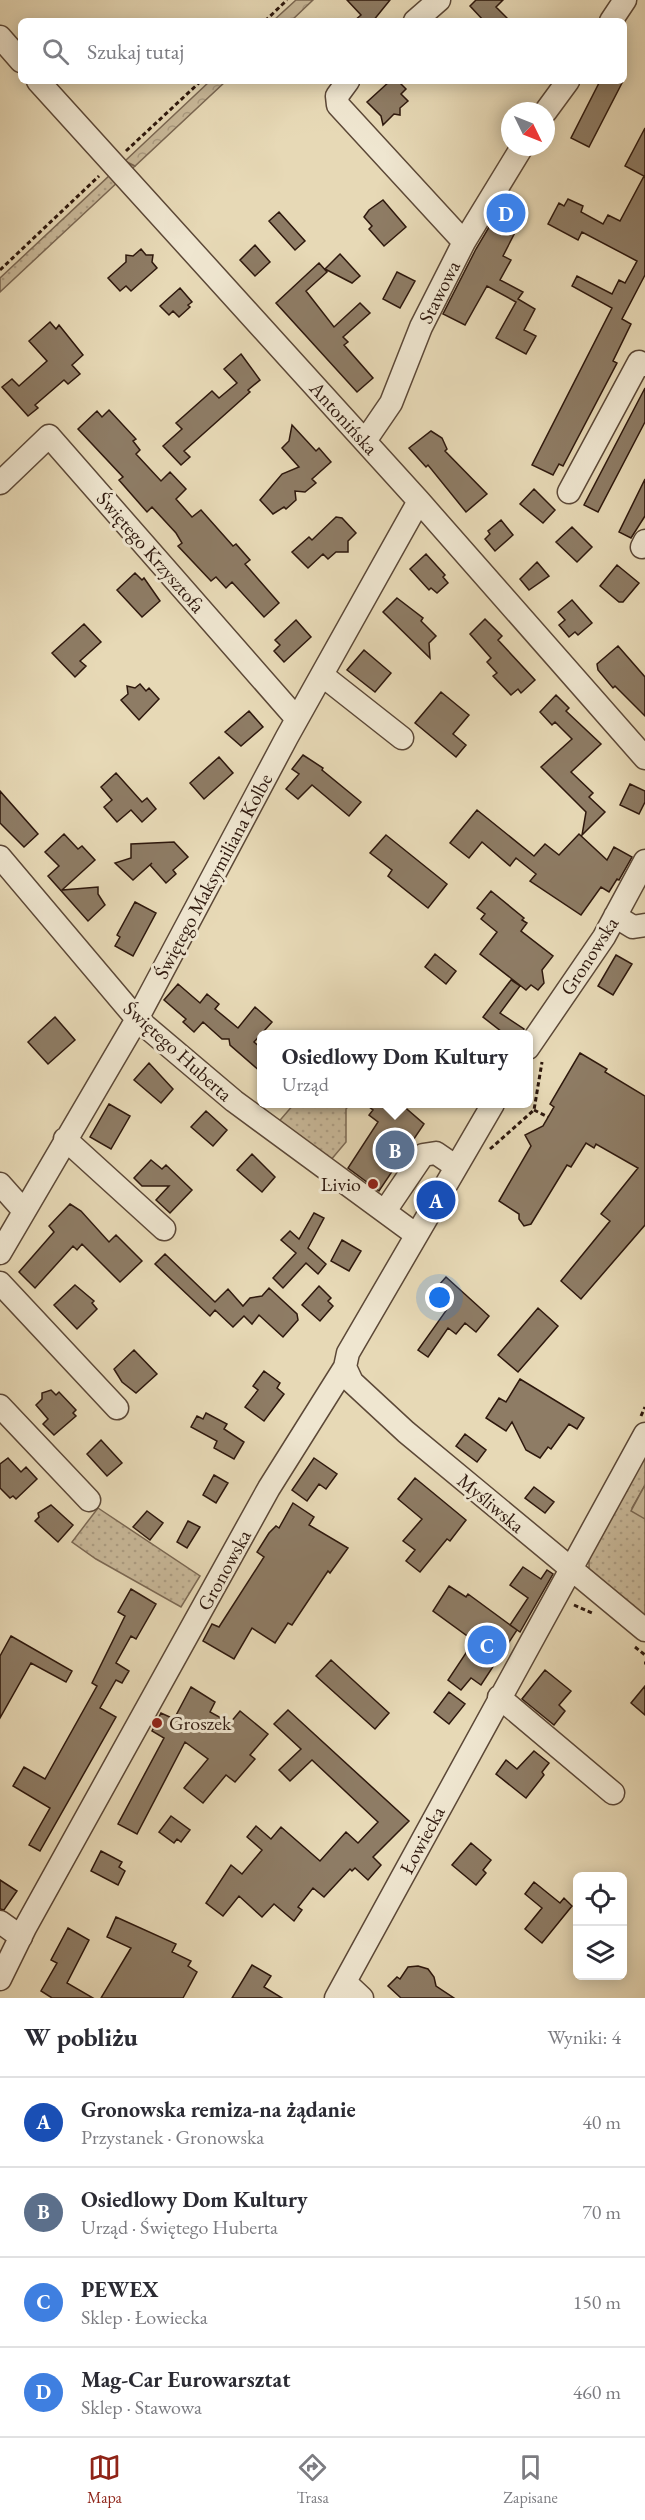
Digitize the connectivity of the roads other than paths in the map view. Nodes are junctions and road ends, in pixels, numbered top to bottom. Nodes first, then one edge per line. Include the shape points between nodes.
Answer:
1 (439, 0) edge
2 (624, 0) edge
3 (418, 18) edge
4 (613, 18) edge
5 (0, 38) edge
6 (18, 58) edge
7 (41, 84) edge
8 (346, 84) edge
9 (566, 84) edge
10 (553, 102) edge
11 (517, 156) edge
12 (464, 242) junction
13 (645, 365) edge
14 (365, 441) junction
15 (0, 483) edge
16 (569, 492) dead end
17 (419, 501) junction
18 (322, 675) junction
19 (297, 719) junction
20 (402, 738) dead end
21 (645, 758) edge
22 (0, 856) edge
23 (645, 861) edge
24 (615, 916) junction
25 (645, 925) edge
26 (137, 1019) junction
27 (536, 1051) edge
28 (491, 1108) edge
29 (65, 1139) junction
30 (455, 1166) junction
31 (0, 1184) edge
32 (24, 1211) junction
33 (385, 1211) junction
34 (164, 1229) dead end
35 (415, 1234) junction
36 (0, 1253) edge
37 (0, 1283) edge
38 (345, 1367) junction
39 (0, 1406) edge
40 (117, 1408) dead end
41 (645, 1434) edge
42 (89, 1500) dead end
43 (570, 1568) junction
44 (637, 1636) edge
45 (499, 1697) junction
46 (613, 1793) dead end
47 (0, 1922) edge
48 (21, 1937) junction
49 (0, 1979) edge
50 (341, 1990) edge
51 (362, 1998) edge

1 - 3 street
2 - 4 street
5 - 6 street
7 - 14 street, Antonińska
8 - 12 street via 337,96 338,105
9 - 10 street
11 - 12 street, Stawowa
12 - 14 street, Stawowa via 421,327 391,403
13 - 16 street via 639,362
14 - 17 street, Antonińska
15 - 19 street, Świętego Krzysztofa via 49,436
17 - 18 street, Świętego Maksymiliana Kolbe
17 - 21 street, Antonińska
18 - 19 street, Świętego Maksymiliana Kolbe
18 - 20 street
19 - 26 street, Świętego Maksymiliana Kolbe
22 - 26 street, Świętego Huberta
23 - 24 street, Gronowska
24 - 25 street via 633,927
24 - 27 street, Gronowska
26 - 29 street, Świętego Maksymiliana Kolbe
26 - 33 street, Świętego Huberta via 234,1101
28 - 30 street, Gronowska
29 - 32 street, Świętego Maksymiliana Kolbe
29 - 34 street
30 - 33 street via 436,1153 423,1155
30 - 35 street, Gronowska
31 - 32 street
32 - 36 street, Świętego Maksymiliana Kolbe
33 - 35 street, Świętego Huberta
35 - 38 street, Gronowska via 348,1353
37 - 40 street
38 - 43 street, Myśliwska via 352,1382 406,1432
38 - 48 street, Gronowska via 269,1488
39 - 42 street
41 - 43 street, Łowiecka
43 - 44 street, Myśliwska
43 - 45 street, Łowiecka
45 - 46 street
45 - 50 street, Łowiecka
47 - 48 street
48 - 49 street, Gronowska
50 - 51 street, Łowiecka

